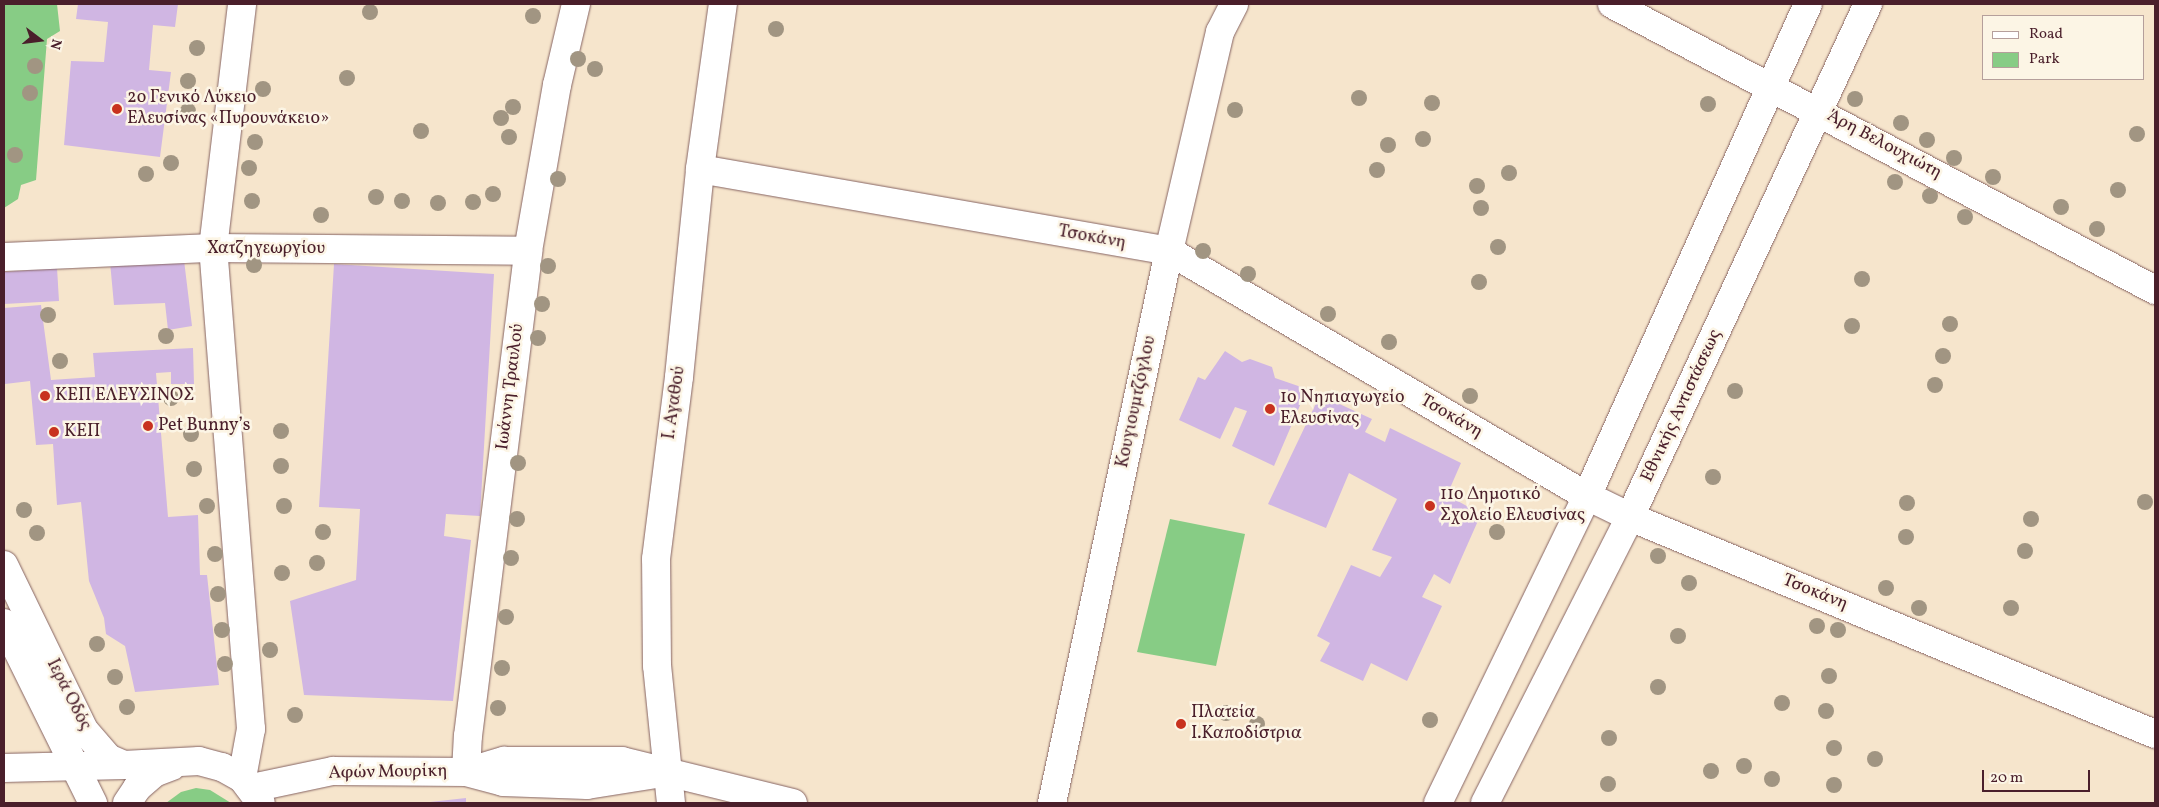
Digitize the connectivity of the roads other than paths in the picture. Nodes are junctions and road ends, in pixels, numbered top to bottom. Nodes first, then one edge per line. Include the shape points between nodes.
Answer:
1 (242, 4) edge
2 (576, 4) edge
3 (723, 4) edge
4 (1234, 4) edge
5 (1612, 4) edge
6 (1808, 4) edge
7 (1868, 4) edge
8 (1770, 88) junction
9 (1821, 111) junction
10 (700, 169) junction
11 (213, 248) junction
12 (528, 251) junction
13 (1169, 251) junction
14 (4, 257) edge
15 (2155, 290) edge
16 (1587, 496) junction
17 (1630, 517) junction
18 (4, 565) edge
19 (4, 623) edge
20 (2155, 734) edge
21 (176, 764) junction
22 (124, 765) junction
23 (73, 767) junction
24 (4, 768) edge
25 (466, 772) junction
26 (669, 772) junction
27 (251, 790) edge
28 (93, 803) edge
29 (127, 803) edge
30 (671, 803) edge
31 (793, 803) edge
32 (1052, 803) edge
33 (1438, 803) edge
34 (1484, 803) edge

1 - 11 street
2 - 12 street, Ιωάννη Τραυλού via 557,85
3 - 10 street, Ι. Αγαθού
4 - 13 street, Κουγιουμτζόγλου via 1220,32
5 - 8 street, Άρη Βελουχιώτη
6 - 8 street
7 - 9 street, Εθνικής Αντιστάσεως
8 - 9 street, Άρη Βελουχιώτη
8 - 16 street
9 - 15 street, Άρη Βελουχιώτη
9 - 17 street, Εθνικής Αντιστάσεως
10 - 13 street, Τσοκάνη
10 - 26 street, Ι. Αγαθού via 656,559 657,666
11 - 12 street, Χατζηγεωργίου
11 - 14 street, Χατζηγεωργίου
11 - 27 street via 252,729
12 - 25 street, Ιωάννη Τραυλού
13 - 16 street, Τσοκάνη
13 - 32 street, Κουγιουμτζόγλου
16 - 17 street, Τσοκάνη
16 - 33 street
17 - 20 street, Τσοκάνη
17 - 34 street, Εθνικής Αντιστάσεως
18 - 22 street, Ιερά Οδός via 84,730 108,758
19 - 23 street, Ιερά Οδός
21 - 22 street
21 - 27 street via 199,761 222,766
21 - 29 street via 154,773 137,788
22 - 23 street
23 - 24 street
23 - 28 street, Ιερά Οδός
25 - 26 street, Αφών Μουρίκη via 503,782 606,784
25 - 26 street, Αφών Μουρίκη via 504,761 586,759 622,760
25 - 27 street, Αφών Μουρίκη via 333,771
26 - 30 street, Ι. Αγαθού
26 - 31 street, Αφών Μουρίκη

